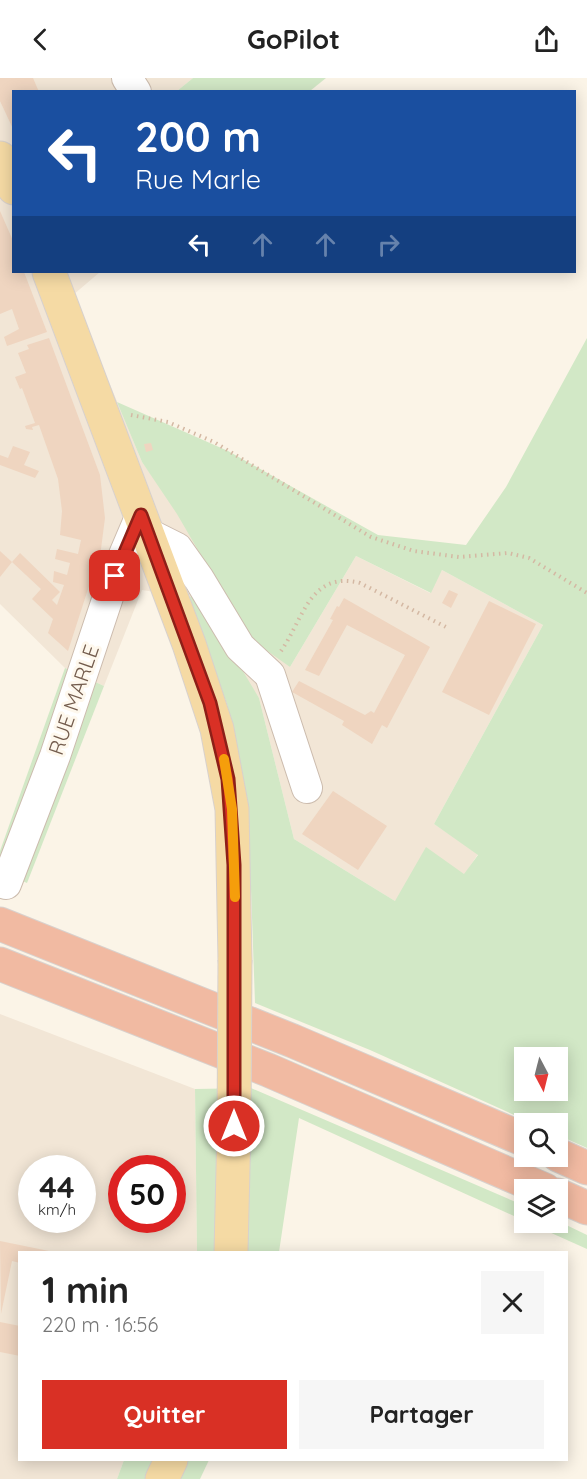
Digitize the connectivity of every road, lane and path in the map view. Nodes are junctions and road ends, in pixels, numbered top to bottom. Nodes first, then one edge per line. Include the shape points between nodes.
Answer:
1 (0, 158) edge
2 (12, 184) edge
3 (49, 273) edge
4 (103, 414) junction
5 (144, 524) junction
6 (587, 593) edge
7 (446, 627) dead end
8 (261, 666) junction
9 (307, 788) dead end
10 (6, 884) dead end
11 (0, 924) edge
12 (0, 964) edge
13 (514, 1135) edge
14 (568, 1159) edge
15 (587, 1168) edge
16 (520, 1179) edge
17 (568, 1199) edge
18 (587, 1208) edge
19 (231, 1251) edge
20 (171, 1461) edge
21 (162, 1479) edge

1 - 2 main road
3 - 4 main road
4 - 5 main road
4 - 6 path via 168,422 214,442 371,537 414,552 459,557 508,553 529,558
5 - 8 street via 177,548 240,647
5 - 10 street, RUE MARLE via 115,576 55,756
5 - 19 main road, bridge via 210,703 224,756 232,818 235,960
7 - 8 path via 360,583 334,582 313,596 282,650
8 - 9 street via 270,675
11 - 13 highway via 293,1041
12 - 16 highway via 268,1070
14 - 15 highway
17 - 18 highway
20 - 21 main road

